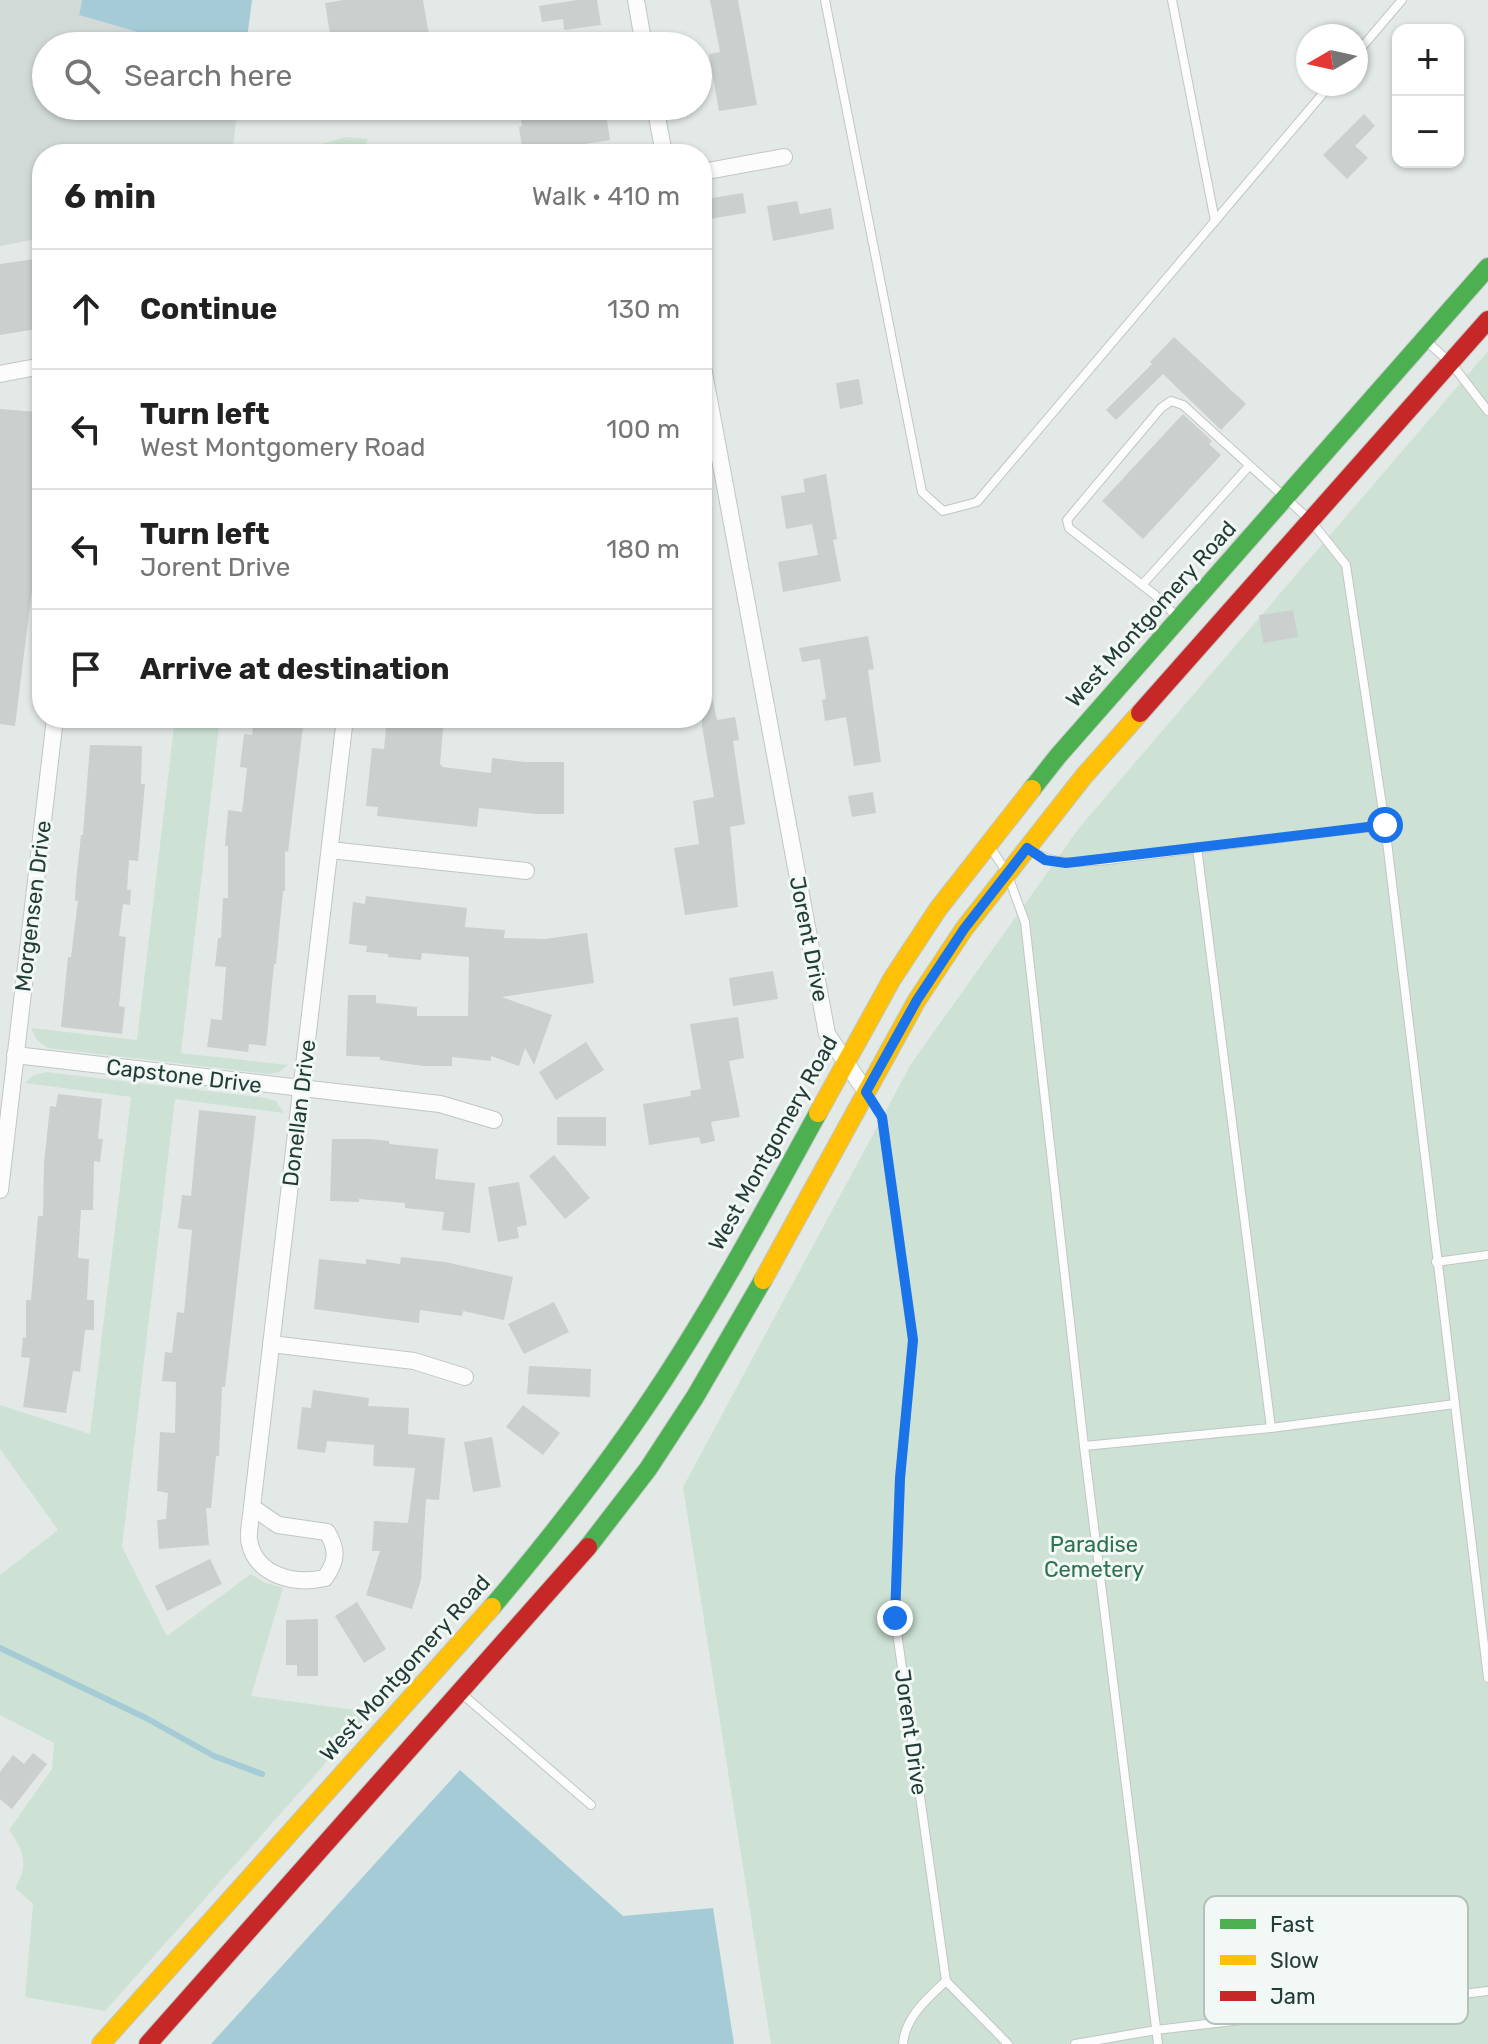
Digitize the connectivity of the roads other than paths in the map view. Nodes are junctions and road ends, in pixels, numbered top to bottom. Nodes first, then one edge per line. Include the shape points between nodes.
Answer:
1 (636, 0) edge
2 (825, 0) edge
3 (1172, 0) edge
4 (1402, 0) edge
5 (642, 32) edge
6 (1368, 40) edge
7 (1321, 96) edge
8 (658, 120) edge
9 (662, 144) edge
10 (784, 157) dead end
11 (712, 170) edge
12 (1215, 221) junction
13 (1488, 267) edge
14 (1488, 320) edge
15 (1426, 340) junction
16 (1451, 363) junction
17 (32, 368) edge
18 (0, 374) edge
19 (1488, 411) edge
20 (712, 416) edge
21 (1249, 466) junction
22 (1286, 498) junction
23 (1311, 521) junction
24 (1142, 585) junction
25 (1179, 619) junction
26 (54, 728) edge
27 (344, 728) edge
28 (1385, 825) junction
29 (987, 843) junction
30 (1197, 847) junction
31 (1027, 848) junction
32 (330, 850) junction
33 (526, 871) dead end
34 (1007, 873) junction
35 (15, 1055) junction
36 (845, 1061) junction
37 (302, 1090) junction
38 (866, 1092) junction
39 (494, 1120) dead end
40 (0, 1190) edge
41 (1488, 1255) edge
42 (1436, 1262) junction
43 (271, 1344) junction
44 (465, 1377) dead end
45 (1455, 1404) junction
46 (1271, 1428) junction
47 (1084, 1446) junction
48 (252, 1507) junction
49 (1488, 1678) edge
50 (461, 1694) junction
51 (591, 1805) dead end
52 (946, 1981) junction
53 (1488, 1991) edge
54 (1468, 1993) edge
55 (1207, 2024) edge
56 (1156, 2030) junction
57 (101, 2044) edge
58 (148, 2044) edge
59 (903, 2044) edge
60 (1008, 2044) edge
61 (1075, 2044) edge
62 (1158, 2044) edge

1 - 5 street
2 - 12 lane via 922,492 943,511 977,502
3 - 12 lane
4 - 6 lane
7 - 12 lane
8 - 9 street
10 - 11 street
13 - 15 main road, West Montgomery Road
14 - 16 main road
15 - 16 lane
15 - 22 main road, West Montgomery Road
16 - 19 lane
16 - 23 main road
17 - 18 street
20 - 36 street, Jorent Drive via 827,1034
21 - 22 lane
21 - 24 lane
21 - 24 lane via 1183,405 1171,401 1161,408 1067,520 1069,528
22 - 23 lane
22 - 25 main road, West Montgomery Road
23 - 28 lane via 1346,565
23 - 31 main road via 1084,776
24 - 25 lane
25 - 29 main road, West Montgomery Road
26 - 35 street, Morgensen Drive
27 - 32 street, Donellan Drive
28 - 30 lane
28 - 42 lane
29 - 34 lane
29 - 36 main road, West Montgomery Road via 892,979
30 - 31 lane via 1066,863 1045,860
30 - 46 lane
31 - 34 main road
32 - 33 street
32 - 37 street, Donellan Drive
34 - 38 main road via 917,1000
34 - 47 lane via 1025,922
35 - 37 street, Capstone Drive
35 - 40 street, Morgensen Drive
36 - 38 street, Jorent Drive
36 - 57 main road, West Montgomery Road via 751,1235 665,1378 561,1525
37 - 39 street, Capstone Drive via 440,1104
37 - 43 street, Donellan Drive
38 - 50 main road via 781,1249 648,1469
38 - 52 lane, Jorent Drive via 882,1117 913,1340 899,1493 895,1618
41 - 42 lane
42 - 45 lane
43 - 44 street via 414,1361
43 - 48 street, Donellan Drive
45 - 46 lane
45 - 49 lane
46 - 47 lane
47 - 56 lane
48 - 48 street, Donellan Drive via 278,1525 327,1532 336,1546 335,1564 325,1578 307,1582 275,1575 255,1559 249,1538
50 - 51 lane
50 - 58 main road
52 - 59 lane via 917,2009
52 - 60 lane
53 - 54 lane
55 - 56 lane
56 - 61 lane
56 - 62 lane

